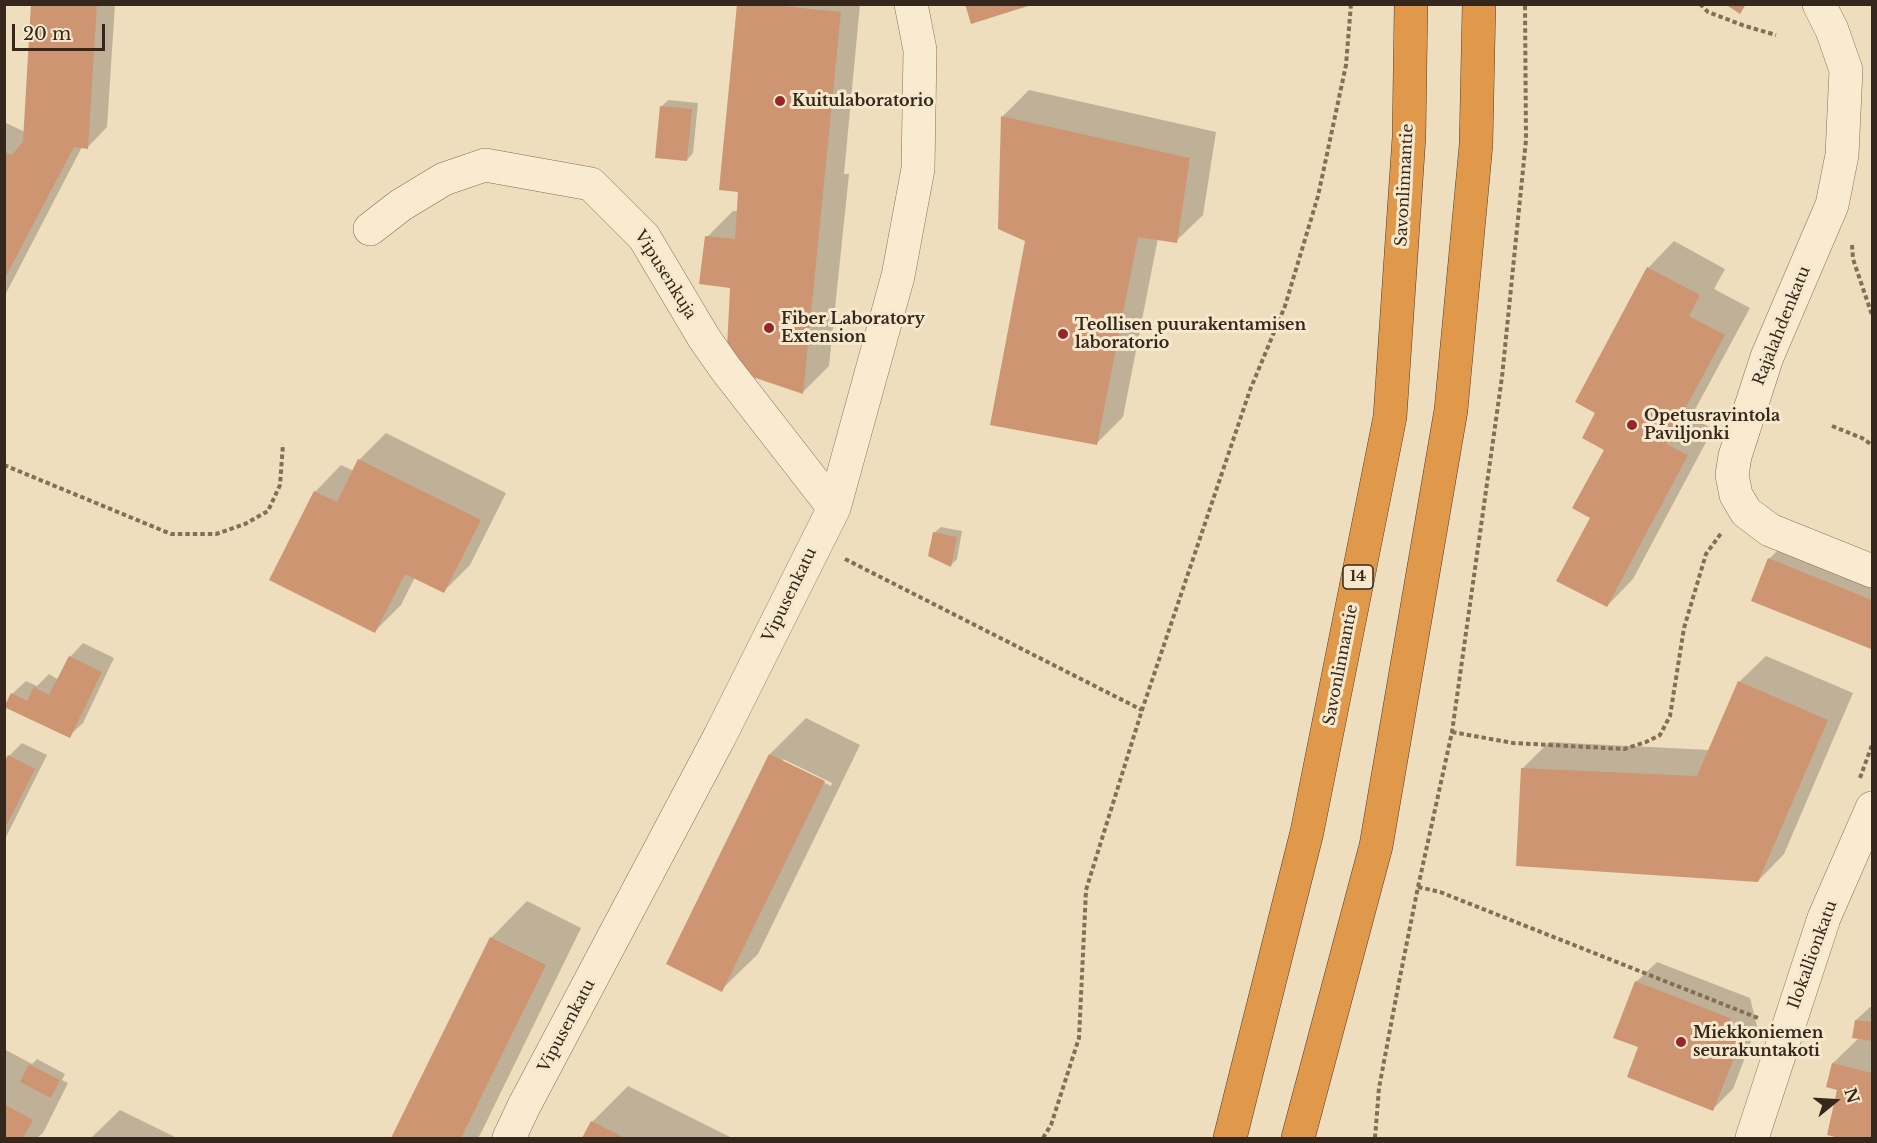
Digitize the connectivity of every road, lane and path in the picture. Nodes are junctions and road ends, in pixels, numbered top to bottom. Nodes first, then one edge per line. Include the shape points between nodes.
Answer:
1 (911, 4) edge
2 (1351, 4) edge
3 (1411, 4) edge
4 (1479, 4) edge
5 (1525, 4) edge
6 (1700, 4) edge
7 (1819, 4) edge
8 (1776, 35) dead end
9 (1859, 69) edge
10 (1832, 205) junction
11 (370, 229) dead end
12 (1872, 315) edge
13 (1832, 426) dead end
14 (283, 444) dead end
15 (1872, 445) edge
16 (4, 465) edge
17 (834, 508) junction
18 (1746, 512) junction
19 (815, 544) junction
20 (1872, 571) edge
21 (1142, 710) junction
22 (1452, 732) junction
23 (1872, 808) edge
24 (1418, 887) junction
25 (1787, 1030) junction
26 (509, 1138) edge
27 (1043, 1138) edge
28 (1230, 1138) edge
29 (1298, 1138) edge
30 (1375, 1138) edge
31 (1752, 1138) edge

1 - 17 street, Vipusenkatu via 920,50 918,169 898,276
2 - 21 path via 1346,65 1318,196 1285,306 1250,390
3 - 28 highway, Savonlinnantie / 14 via 1409,137 1390,417 1308,832
4 - 29 highway via 1476,145 1451,410 1376,846
5 - 22 path via 1526,141 1502,377
6 - 8 path via 1708,12
7 - 9 street, Rajalahdenkatu
9 - 10 street, Rajalahdenkatu
10 - 12 path via 1850,215 1853,259
10 - 18 street, Rajalahdenkatu via 1767,357 1735,456 1732,474 1736,495
11 - 17 street, Vipusenkuja via 444,179 485,165 591,184 644,237 725,368
13 - 15 path
14 - 16 path via 280,485 268,511 216,534 171,534
17 - 19 street, Vipusenkatu
18 - 20 street, Rajalahdenkatu via 1770,530
18 - 22 path via 1726,526 1706,554 1684,628 1670,716 1660,735 1624,749 1513,743
19 - 21 path
19 - 26 street, Vipusenkatu via 720,736
21 - 27 path via 1086,890 1079,1038 1051,1125
22 - 24 path
23 - 25 street, Ilokallionkatu via 1824,918
24 - 25 path via 1440,892
24 - 30 path via 1379,1088
25 - 31 street, Ilokallionkatu

